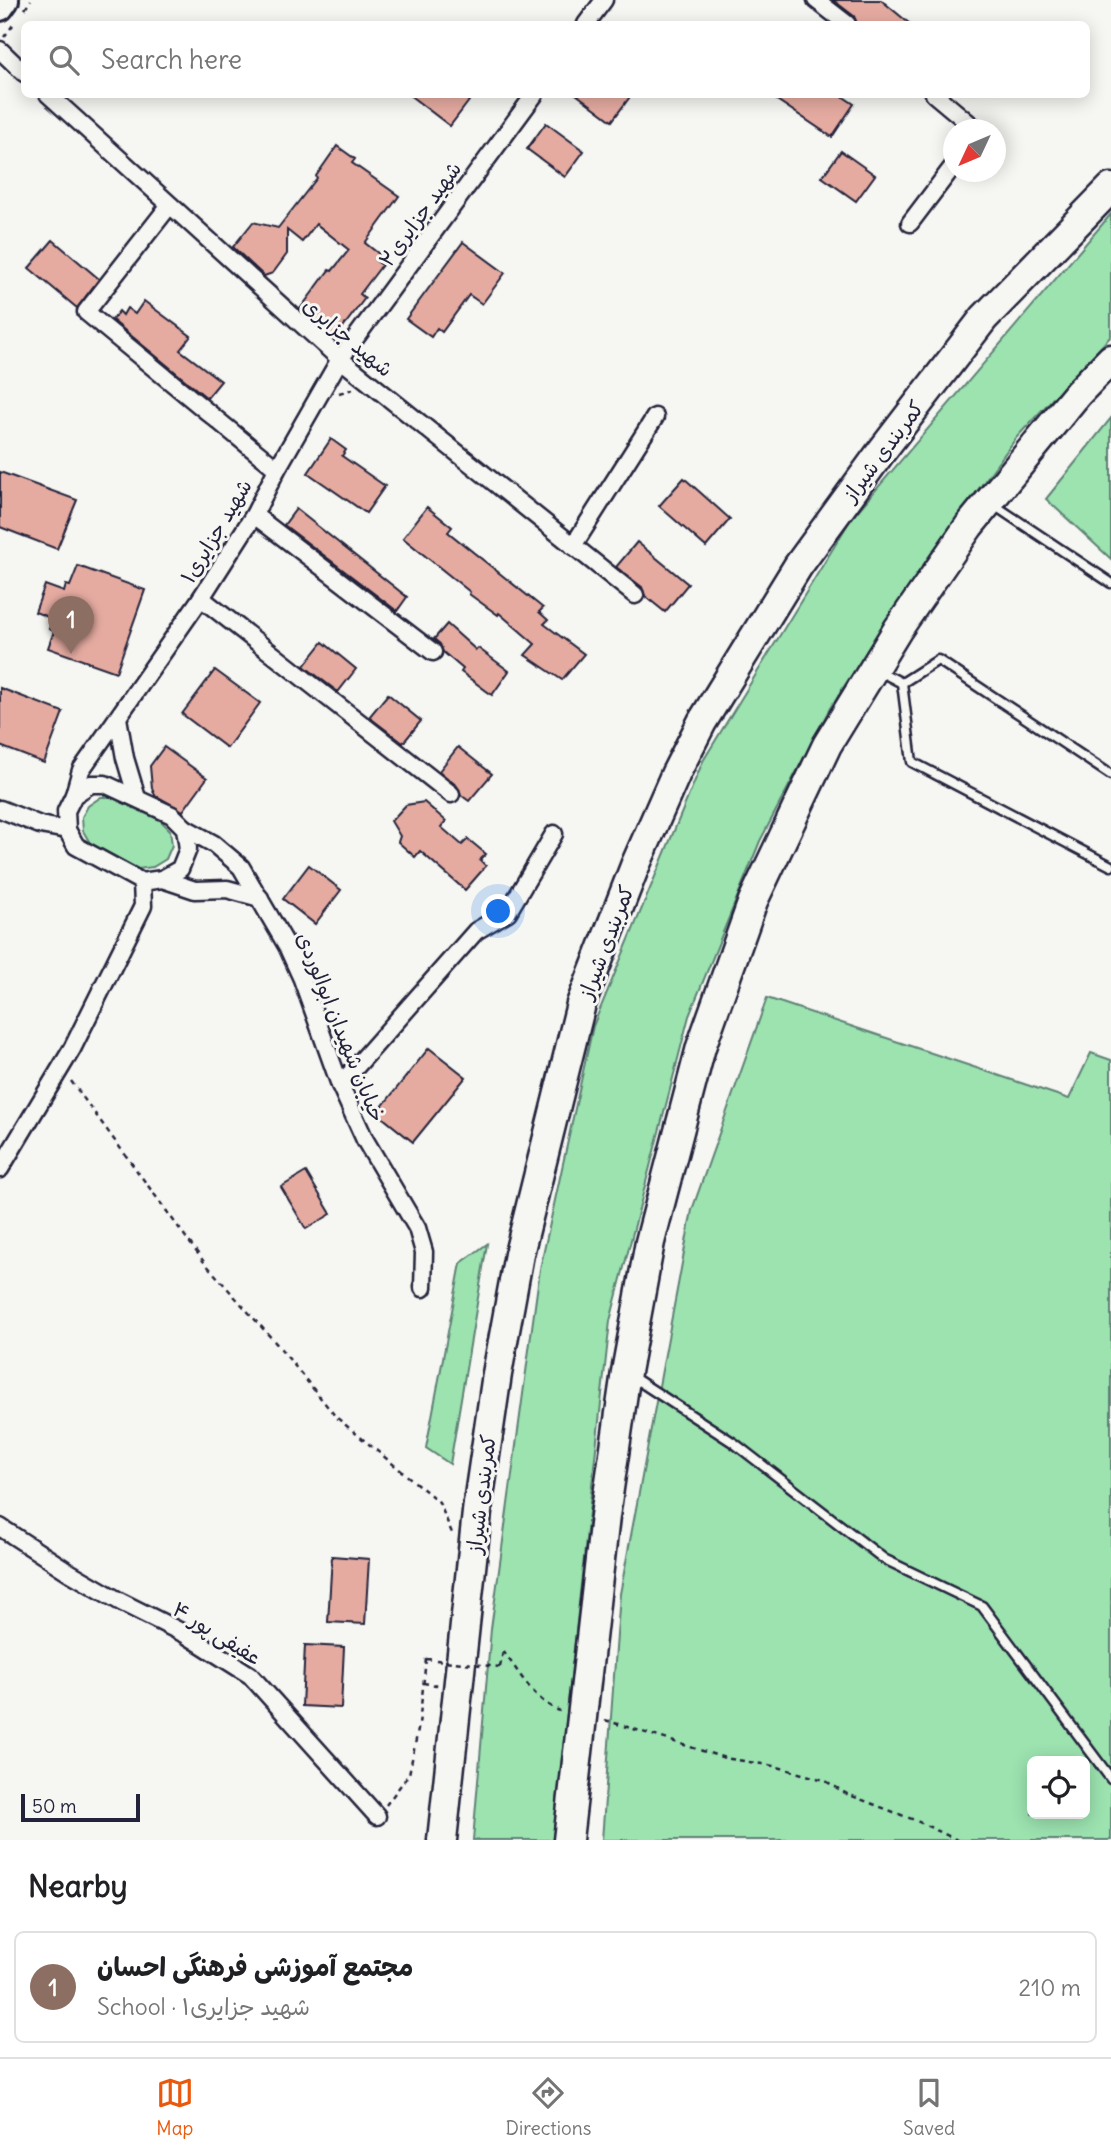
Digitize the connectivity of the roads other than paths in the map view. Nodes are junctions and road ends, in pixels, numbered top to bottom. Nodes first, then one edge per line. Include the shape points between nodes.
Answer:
1 (5, 0) edge
2 (604, 0) edge
3 (816, 0) edge
4 (0, 7) edge
5 (588, 21) edge
6 (843, 21) edge
7 (0, 50) edge
8 (21, 70) edge
9 (52, 98) edge
10 (532, 98) edge
11 (939, 98) edge
12 (964, 119) edge
13 (943, 180) edge
14 (1111, 188) edge
15 (169, 206) junction
16 (911, 223) dead end
17 (340, 359) junction
18 (1111, 359) edge
19 (655, 417) dead end
20 (277, 469) junction
21 (988, 502) junction
22 (254, 515) junction
23 (573, 546) junction
24 (1111, 583) edge
25 (635, 595) dead end
26 (201, 598) junction
27 (433, 652) dead end
28 (874, 668) junction
29 (902, 683) junction
30 (118, 718) junction
31 (1111, 775) edge
32 (452, 794) dead end
33 (74, 795) junction
34 (137, 798) junction
35 (0, 809) edge
36 (185, 828) junction
37 (67, 831) junction
38 (554, 834) dead end
39 (1111, 866) edge
40 (162, 879) junction
41 (142, 882) junction
42 (260, 898) junction
43 (340, 1085) junction
44 (1, 1165) edge
45 (423, 1288) dead end
46 (626, 1372) junction
47 (0, 1527) edge
48 (1110, 1774) edge
49 (377, 1816) road end
50 (442, 1840) edge
51 (568, 1840) edge

1 - 4 main road
2 - 5 street
3 - 6 street
7 - 8 street
9 - 15 street, شهید جزایری
10 - 17 street, شهید جزایری۲
11 - 12 street
13 - 16 street
14 - 50 highway, کمربندی شیراز via 984,318 798,566 702,722 635,866 581,1004 519,1254 478,1503
15 - 17 street, شهید جزایری
15 - 20 street via 86,312
17 - 20 street, شهید جزایری۱
17 - 23 street, شهید جزایری
18 - 21 highway
19 - 23 street
20 - 22 street, شهید جزایری۱
21 - 24 lane
21 - 28 highway
22 - 26 street, شهید جزایری۱
22 - 27 street
23 - 25 street, شهید جزایری
26 - 30 street, شهید جزایری۱
26 - 32 street
28 - 29 lane
28 - 46 highway via 827,745 753,901 701,1047 650,1242
29 - 31 lane via 938,660
29 - 39 lane via 912,762
30 - 33 street, شهید جزایری۱ via 80,770
30 - 34 street
33 - 34 street via 91,784 106,783
33 - 37 street via 66,811
34 - 36 street via 172,815
35 - 37 street
36 - 40 street via 188,849 180,869
36 - 42 street, خیابان شهیدان ابوالوردی via 242,867
37 - 41 street via 76,846
38 - 43 street via 508,912 476,931
40 - 41 street
40 - 42 street via 195,890 227,890
41 - 44 street via 143,906 61,1067
42 - 43 street, خیابان شهیدان ابوالوردی via 288,946
43 - 45 street, خیابان شهیدان ابوالوردی via 365,1140 416,1228 424,1252
46 - 48 lane via 734,1443 884,1559 982,1606
46 - 51 highway
47 - 49 street, عفیفی پور ۴ via 69,1573 185,1634 250,1675

